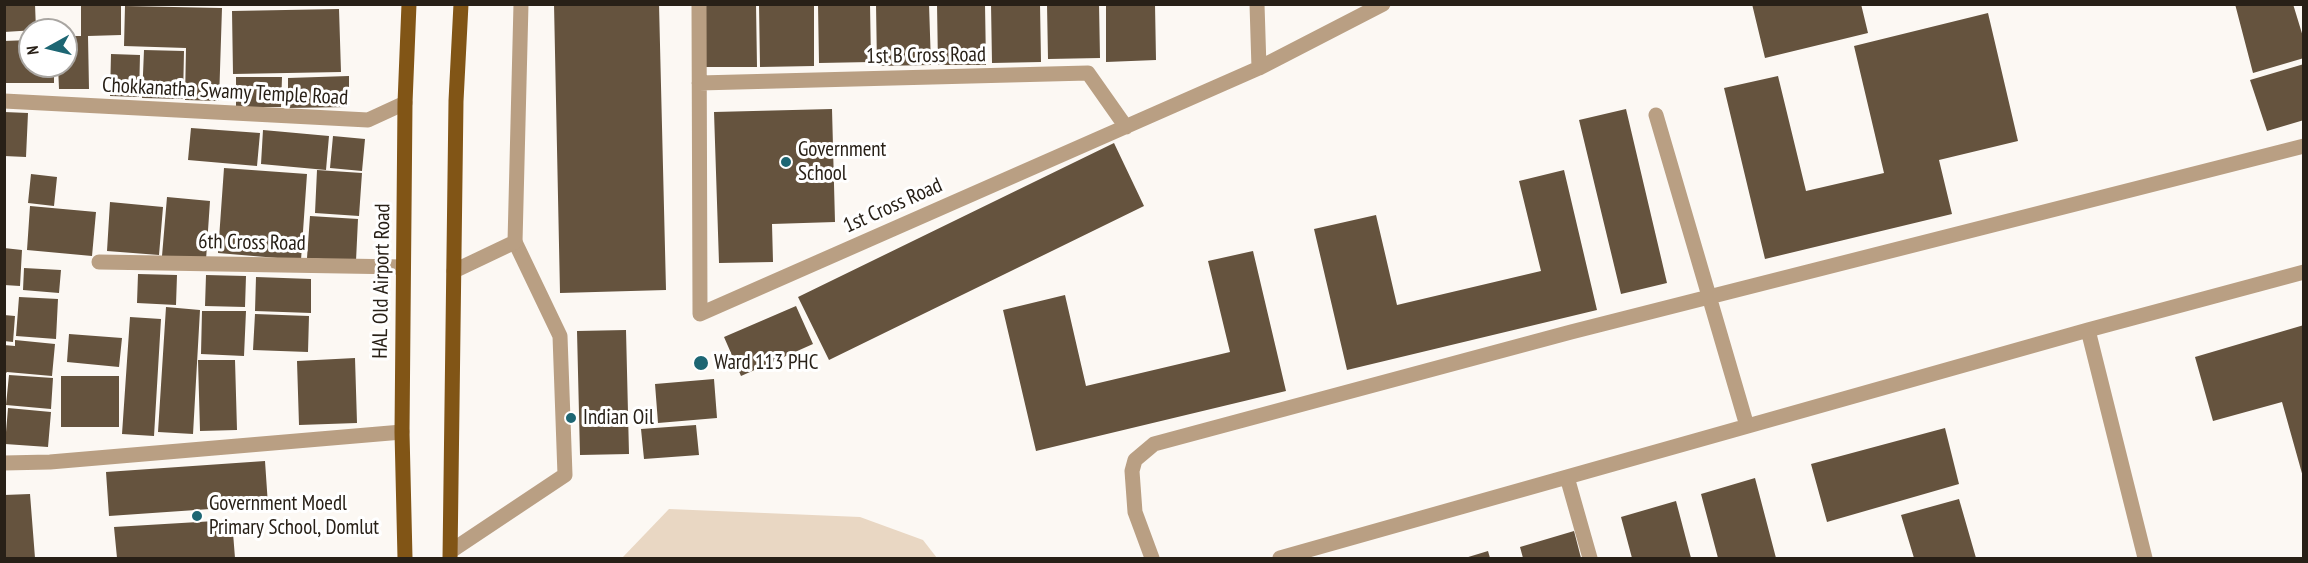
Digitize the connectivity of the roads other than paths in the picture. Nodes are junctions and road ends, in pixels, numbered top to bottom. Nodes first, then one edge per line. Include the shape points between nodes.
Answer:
1 (409, 4) edge
2 (461, 4) edge
3 (521, 4) edge
4 (699, 4) edge
5 (1257, 4) edge
6 (1383, 4) edge
7 (1259, 68) junction
8 (699, 83) junction
9 (4, 101) edge
10 (405, 103) junction
11 (1656, 115) dead end
12 (1126, 127) junction
13 (2304, 146) edge
14 (515, 242) junction
15 (99, 262) dead end
16 (403, 267) junction
17 (454, 271) junction
18 (2304, 272) edge
19 (1708, 297) junction
20 (2088, 330) junction
21 (1747, 426) junction
22 (402, 432) junction
23 (4, 463) edge
24 (1567, 477) junction
25 (450, 555) edge
26 (405, 558) edge
27 (1152, 558) edge
28 (1280, 558) edge
29 (1590, 558) edge
30 (2145, 558) edge

1 - 10 main road, HAL Old Airport Road
2 - 17 main road
3 - 14 street
4 - 8 street, 1st Cross Road
5 - 7 street
6 - 7 street, 1st Cross Road
7 - 12 street, 1st Cross Road
8 - 12 street, 1st B Cross Road via 1088,73
8 - 12 street, 1st Cross Road via 700,315
9 - 10 street, Chokkanatha Swamy Temple Road via 368,120
10 - 16 main road, HAL Old Airport Road
11 - 19 street
13 - 19 street
14 - 17 street
14 - 25 street via 560,336 565,475
15 - 16 street, 6th Cross Road
16 - 22 main road, HAL Old Airport Road
17 - 25 main road
18 - 20 street
19 - 21 street
19 - 27 street via 1154,444 1135,460 1132,471 1135,512
20 - 21 street
20 - 30 street
21 - 24 street
22 - 23 street
22 - 26 main road, HAL Old Airport Road
24 - 28 street
24 - 29 street

